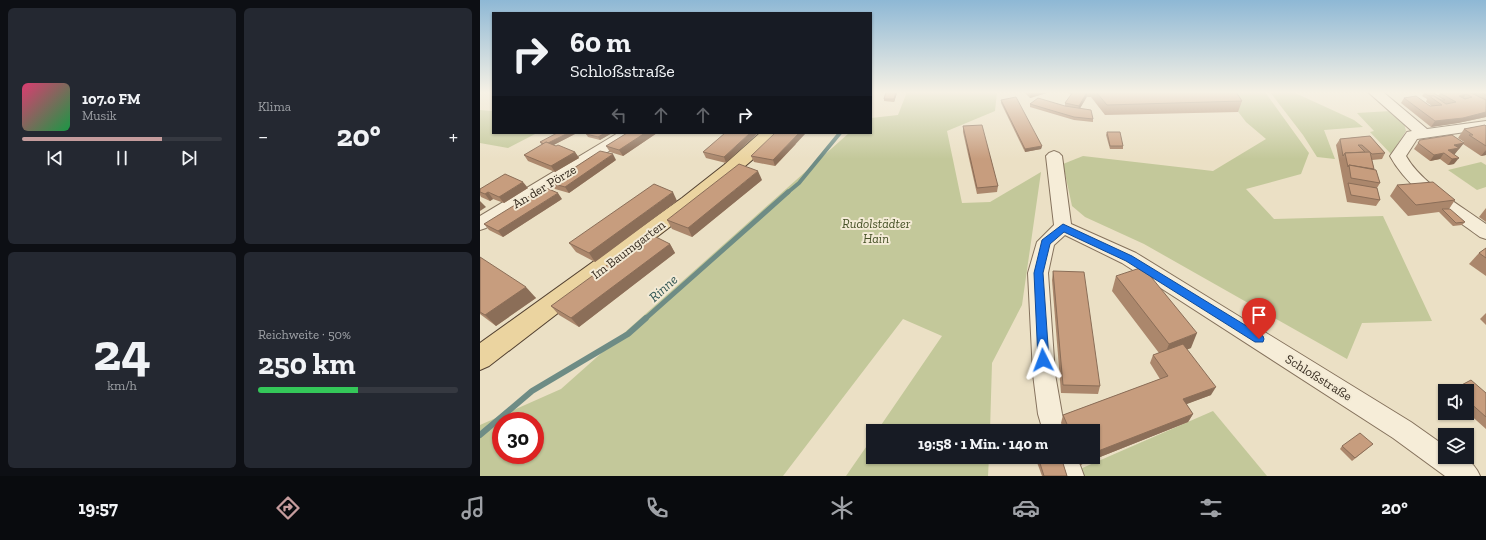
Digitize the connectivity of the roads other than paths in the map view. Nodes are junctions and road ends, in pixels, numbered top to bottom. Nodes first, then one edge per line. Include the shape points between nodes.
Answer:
1 (1402, 114) edge
2 (1486, 125) edge
3 (1424, 133) junction
4 (626, 134) edge
5 (769, 134) edge
6 (1054, 156) dead end
7 (480, 224) edge
8 (1063, 228) junction
9 (1486, 233) edge
10 (480, 358) edge
11 (1053, 424) edge
12 (1067, 464) edge
13 (1071, 476) edge
14 (1467, 476) edge

1 - 3 street
2 - 3 street
3 - 9 street via 1412,135 1407,140 1398,156 1400,162
4 - 7 street, An der Pörze
5 - 10 main road, Im Baumgarten via 703,192
6 - 8 street
8 - 11 street via 1046,242 1038,273 1044,374
8 - 14 street, Schloßstraße via 1129,258 1402,430
12 - 13 street

